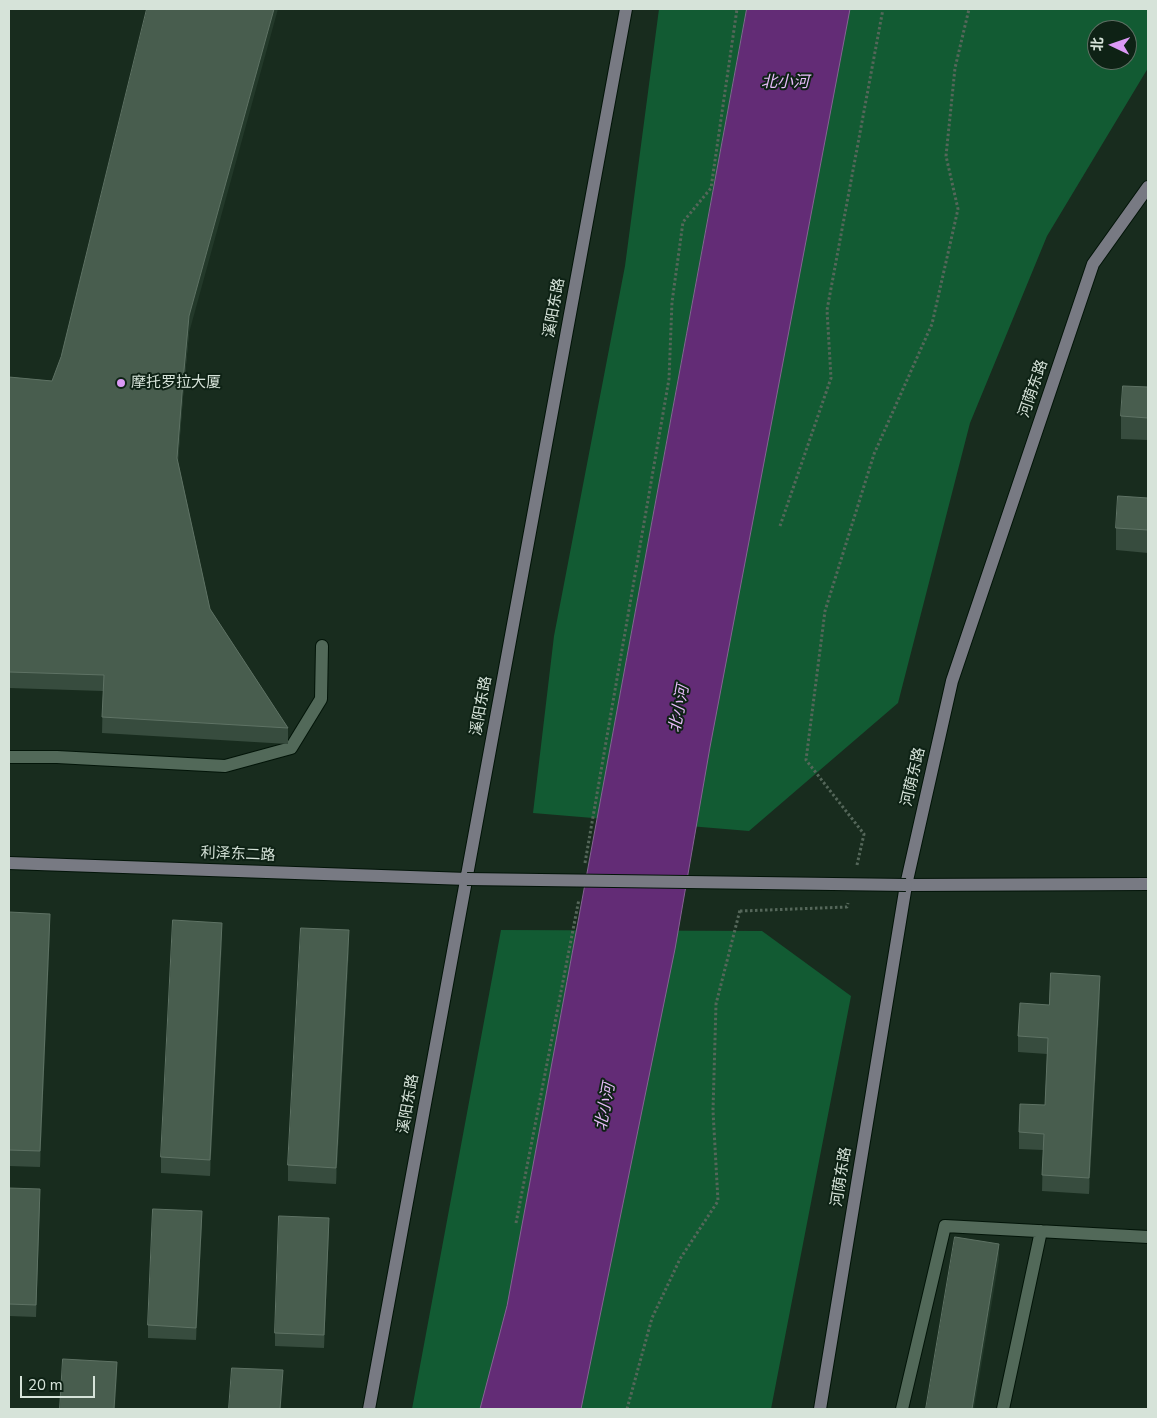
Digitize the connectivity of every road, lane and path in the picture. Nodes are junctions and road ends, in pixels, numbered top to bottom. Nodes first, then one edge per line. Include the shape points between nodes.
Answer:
1 (626, 9) edge
2 (737, 9) edge
3 (882, 9) edge
4 (969, 9) edge
5 (1148, 187) edge
6 (780, 526) dead end
7 (322, 646) dead end
8 (9, 757) edge
9 (9, 863) edge
10 (584, 870) dead end
11 (856, 870) dead end
12 (467, 878) junction
13 (1148, 884) edge
14 (906, 885) junction
15 (580, 890) dead end
16 (849, 898) dead end
17 (516, 1224) dead end
18 (1041, 1232) junction
19 (1148, 1237) edge
20 (369, 1409) edge
21 (627, 1409) edge
22 (820, 1409) edge
23 (902, 1409) edge
24 (1003, 1409) edge

1 - 12 street, 溪阳东路
2 - 10 path via 711,188 683,222 672,302 669,379
3 - 6 path via 827,310 831,378
4 - 11 path via 955,68 946,156 958,209 932,324 874,454 823,630 806,760 864,834
5 - 14 street, 河荫东路 via 1093,264 952,681
7 - 8 street via 321,699 291,748 225,766
9 - 12 street, 利泽东二路
12 - 14 street, 利泽东二路, bridge
12 - 20 street, 溪阳东路
13 - 14 street, 利泽东二路
14 - 22 street, 河荫东路
15 - 17 path
16 - 21 path via 847,907 740,910 716,1004 712,1111 718,1200 680,1259 652,1318
18 - 19 street
18 - 23 street via 945,1226
18 - 24 street

